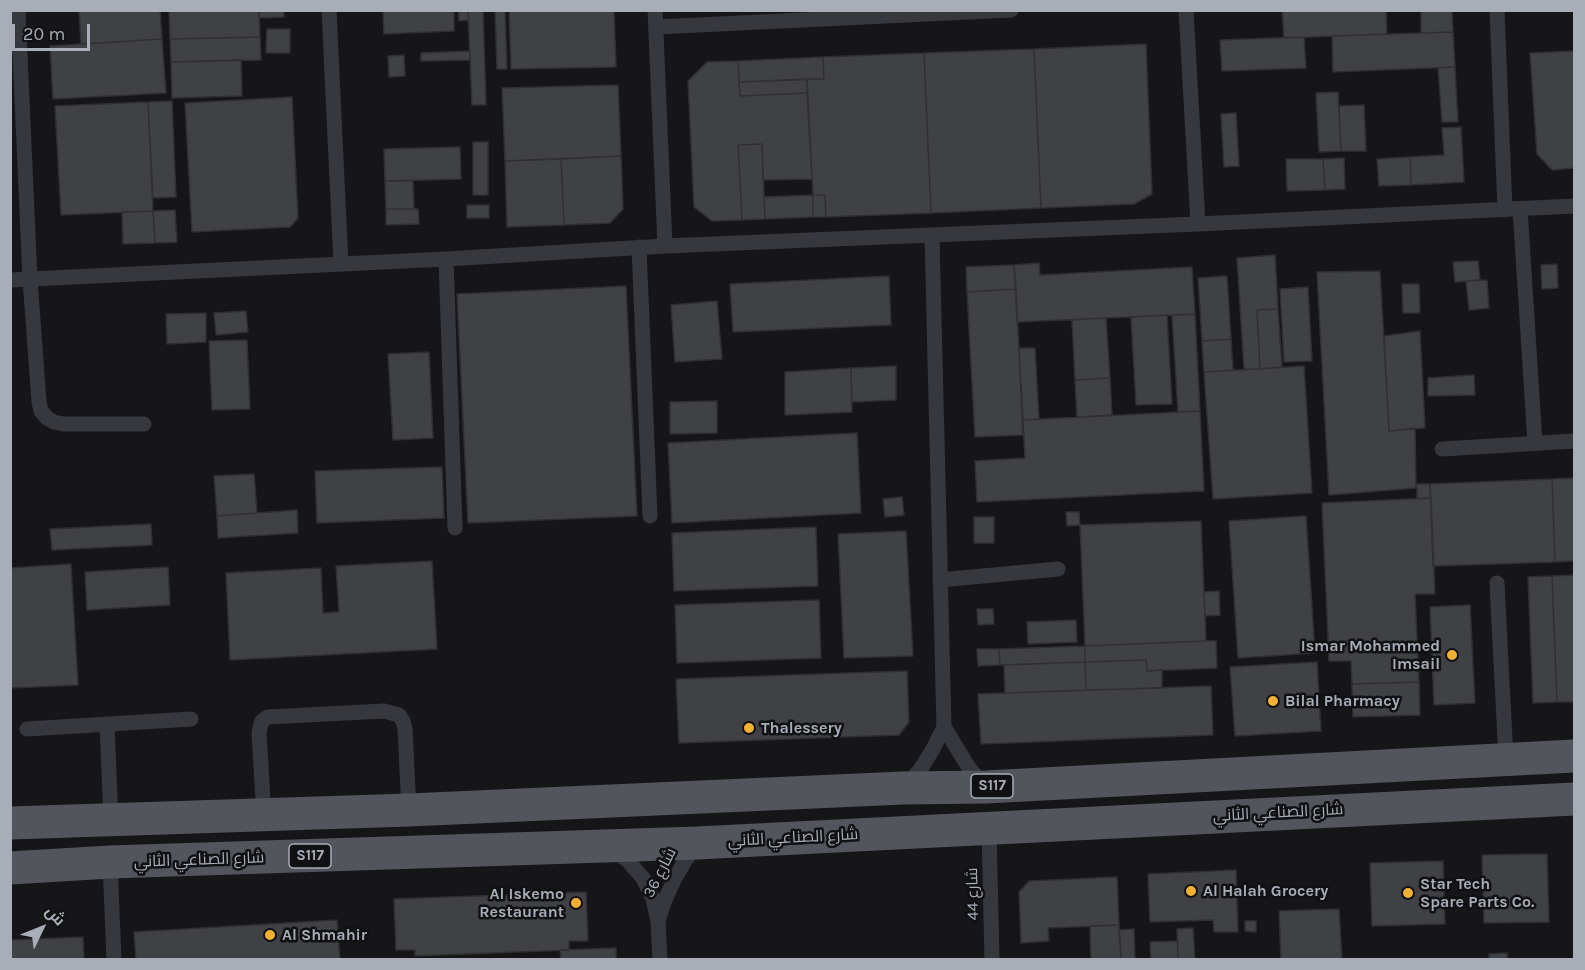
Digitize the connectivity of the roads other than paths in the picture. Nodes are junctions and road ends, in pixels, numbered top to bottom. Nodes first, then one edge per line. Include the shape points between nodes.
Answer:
1 (18, 10) edge
2 (329, 10) edge
3 (655, 10) edge
4 (1011, 10) edge
5 (1186, 10) edge
6 (1497, 10) edge
7 (656, 27) junction
8 (1575, 206) edge
9 (1513, 210) junction
10 (1198, 224) junction
11 (932, 235) junction
12 (665, 246) junction
13 (639, 247) junction
14 (446, 259) junction
15 (340, 264) junction
16 (30, 279) junction
17 (10, 280) edge
18 (144, 424) dead end
19 (1574, 441) edge
20 (1535, 443) junction
21 (1442, 449) dead end
22 (650, 516) dead end
23 (455, 528) dead end
24 (1058, 569) dead end
25 (940, 580) junction
26 (1497, 583) dead end
27 (191, 719) dead end
28 (107, 724) junction
29 (944, 727) junction
30 (27, 729) dead end
31 (1575, 756) edge
32 (1506, 759) junction
33 (986, 787) junction
34 (903, 788) junction
35 (1575, 799) edge
36 (409, 810) junction
37 (264, 816) junction
38 (111, 820) junction
39 (10, 823) edge
40 (989, 828) junction
41 (698, 843) junction
42 (610, 847) junction
43 (110, 862) junction
44 (10, 868) edge
45 (658, 921) junction
46 (114, 960) edge
47 (660, 960) edge
48 (992, 960) edge

1 - 16 lane
2 - 15 lane
3 - 7 lane
4 - 7 lane
5 - 10 lane
6 - 9 lane
7 - 12 lane
8 - 9 lane
9 - 10 lane
9 - 20 lane
10 - 11 lane
11 - 12 lane
11 - 25 lane
12 - 13 lane
13 - 14 lane
13 - 22 lane
14 - 15 lane
14 - 23 lane
15 - 16 lane
16 - 17 lane
16 - 18 lane via 41,411 63,424
19 - 20 lane
20 - 21 lane
24 - 25 lane
25 - 29 lane
26 - 32 lane
27 - 28 lane
28 - 30 lane
28 - 38 lane
29 - 33 lane
29 - 34 lane via 920,770
31 - 32 main road, S117
32 - 33 main road, S117
33 - 34 main road, S117
34 - 36 main road, S117
35 - 40 main road, شارع الصناعي الثاني / S117
36 - 37 main road, S117
36 - 37 lane via 403,721 399,715 384,711 268,717 262,721 259,734
37 - 38 main road, S117
38 - 39 main road, S117
40 - 41 main road, شارع الصناعي الثاني / S117
40 - 48 lane, شارع 44
41 - 42 main road, شارع الصناعي الثاني / S117
41 - 45 lane, شارع 36 via 674,880
42 - 43 main road, شارع الصناعي الثاني / S117
42 - 45 lane, شارع 36 via 643,878
43 - 44 main road, شارع الصناعي الثاني / S117
43 - 46 lane
45 - 47 lane, شارع 36

